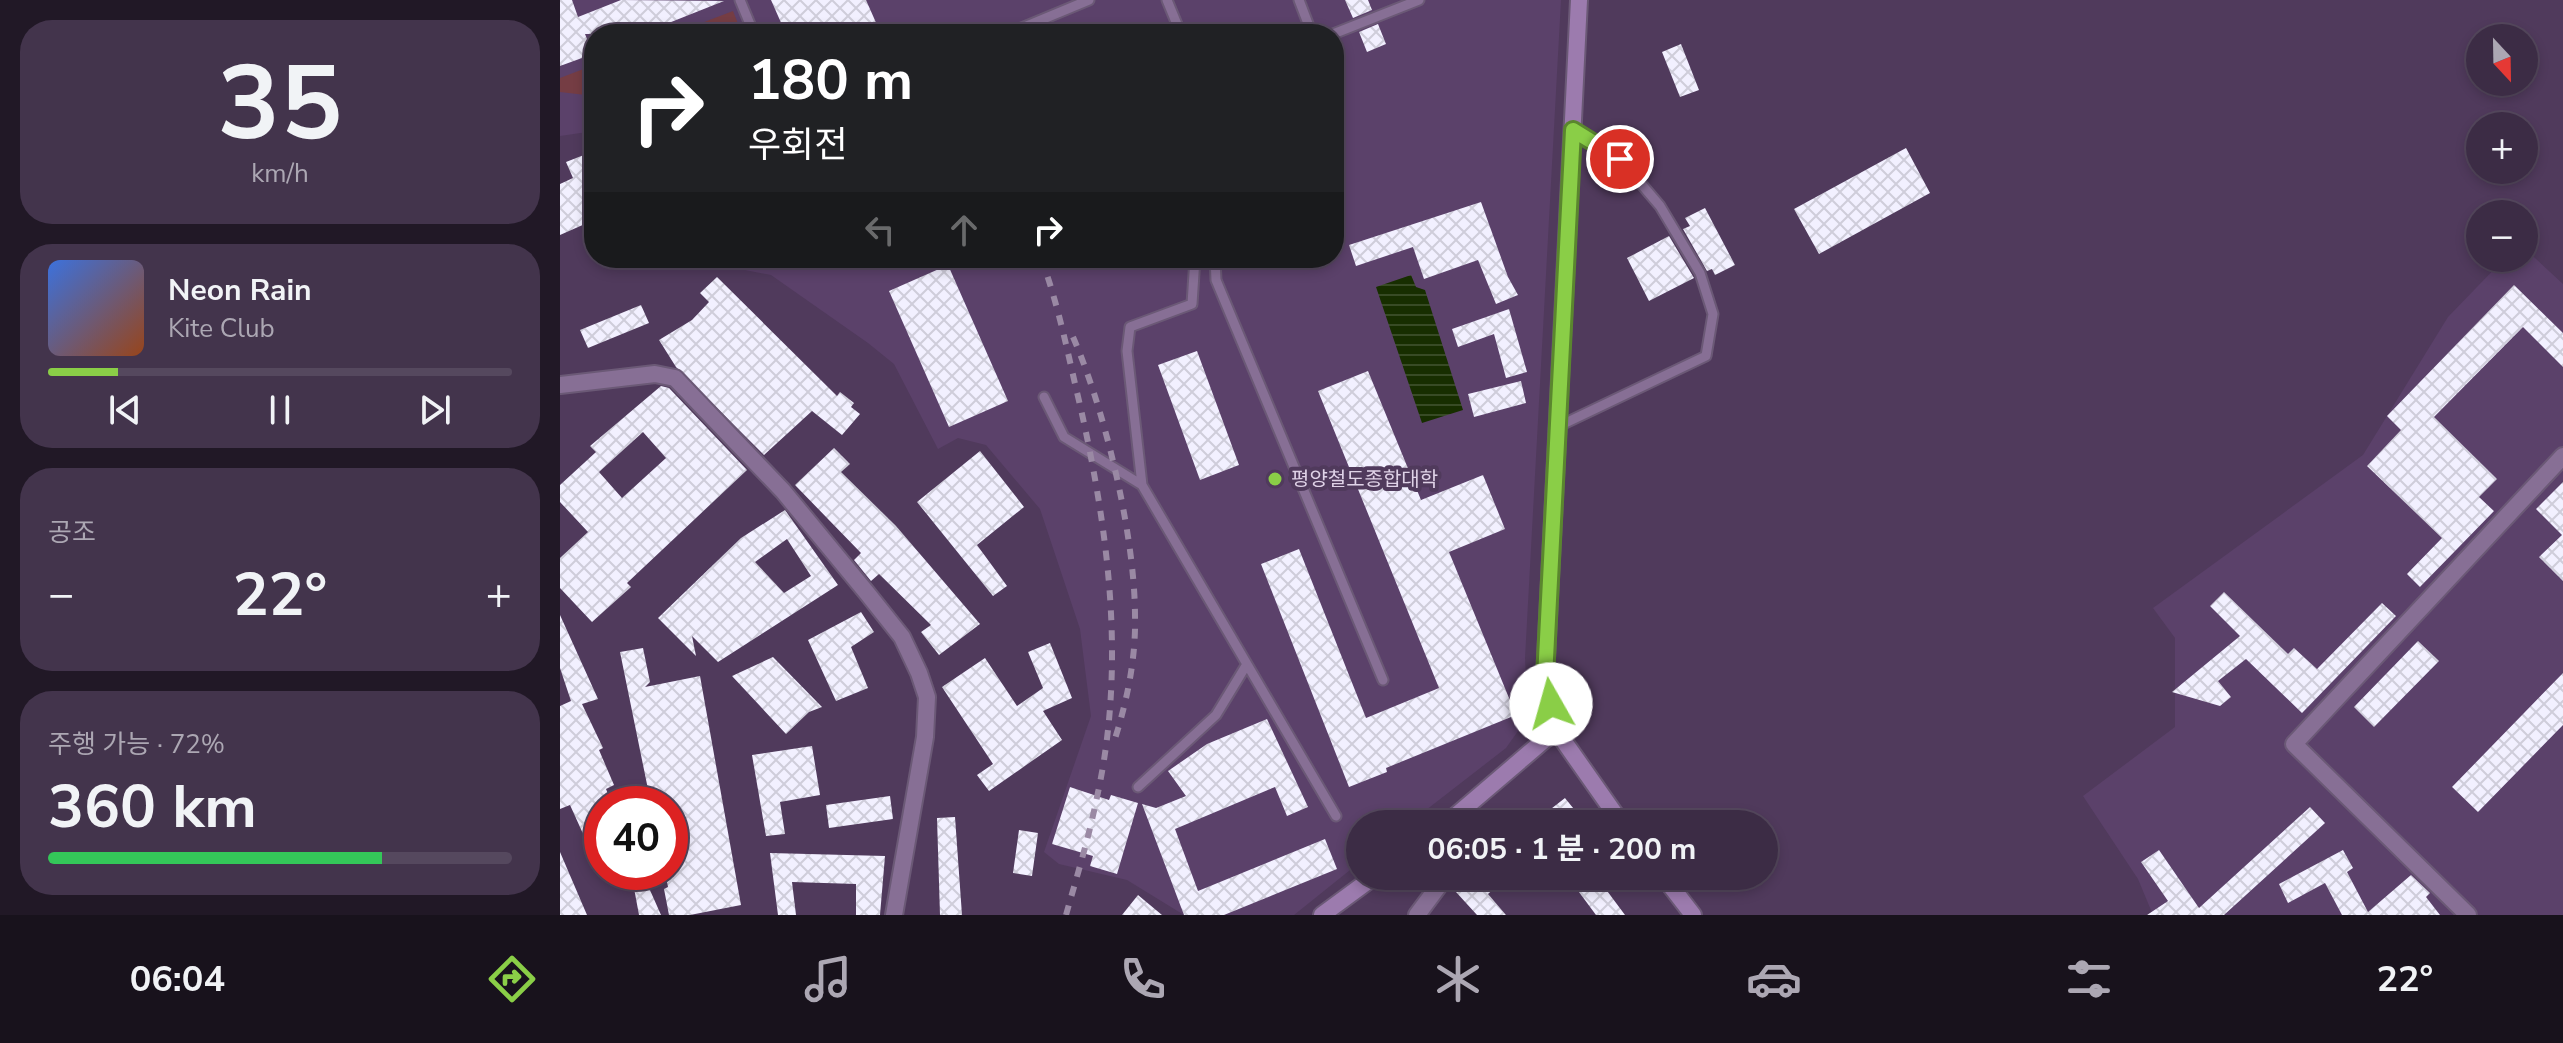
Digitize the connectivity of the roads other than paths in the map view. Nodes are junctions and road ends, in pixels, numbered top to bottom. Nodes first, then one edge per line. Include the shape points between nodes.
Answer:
1 (740, 0) edge
2 (1089, 0) edge
3 (1167, 0) edge
4 (1299, 0) edge
5 (1419, 0) edge
6 (1579, 0) edge
7 (750, 24) edge
8 (1031, 24) edge
9 (1177, 24) edge
10 (1308, 24) edge
11 (1344, 30) edge
12 (1573, 130) junction
13 (1194, 268) edge
14 (1215, 268) edge
15 (560, 385) edge
16 (1044, 397) dead end
17 (1557, 427) junction
18 (2563, 456) edge
19 (1142, 485) junction
20 (1247, 664) junction
21 (1383, 680) dead end
22 (1556, 730) junction
23 (1138, 787) dead end
24 (1469, 807) junction
25 (1465, 810) edge
26 (1468, 810) edge
27 (1612, 810) edge
28 (1336, 816) dead end
29 (1356, 890) edge
30 (1436, 890) edge
31 (1674, 890) edge
32 (894, 915) edge
33 (1322, 915) edge
34 (1417, 915) edge
35 (1693, 915) edge
36 (2468, 915) edge

1 - 7 lane
2 - 8 lane
3 - 9 lane
4 - 10 lane
5 - 11 lane
6 - 12 street
12 - 17 street
12 - 17 lane via 1620,159 1660,206 1700,273 1713,314 1706,356
13 - 19 lane via 1192,304 1130,327 1127,351
14 - 21 lane via 1216,280
15 - 32 street via 655,374 675,378 783,491 902,637 927,697 925,737
16 - 19 lane via 1064,437
17 - 22 street via 1545,678
18 - 36 street via 2294,744
19 - 20 lane
20 - 23 lane via 1216,715
20 - 28 lane
22 - 24 street
22 - 27 street
24 - 25 street
24 - 26 street
29 - 33 street
30 - 34 street
31 - 35 street

